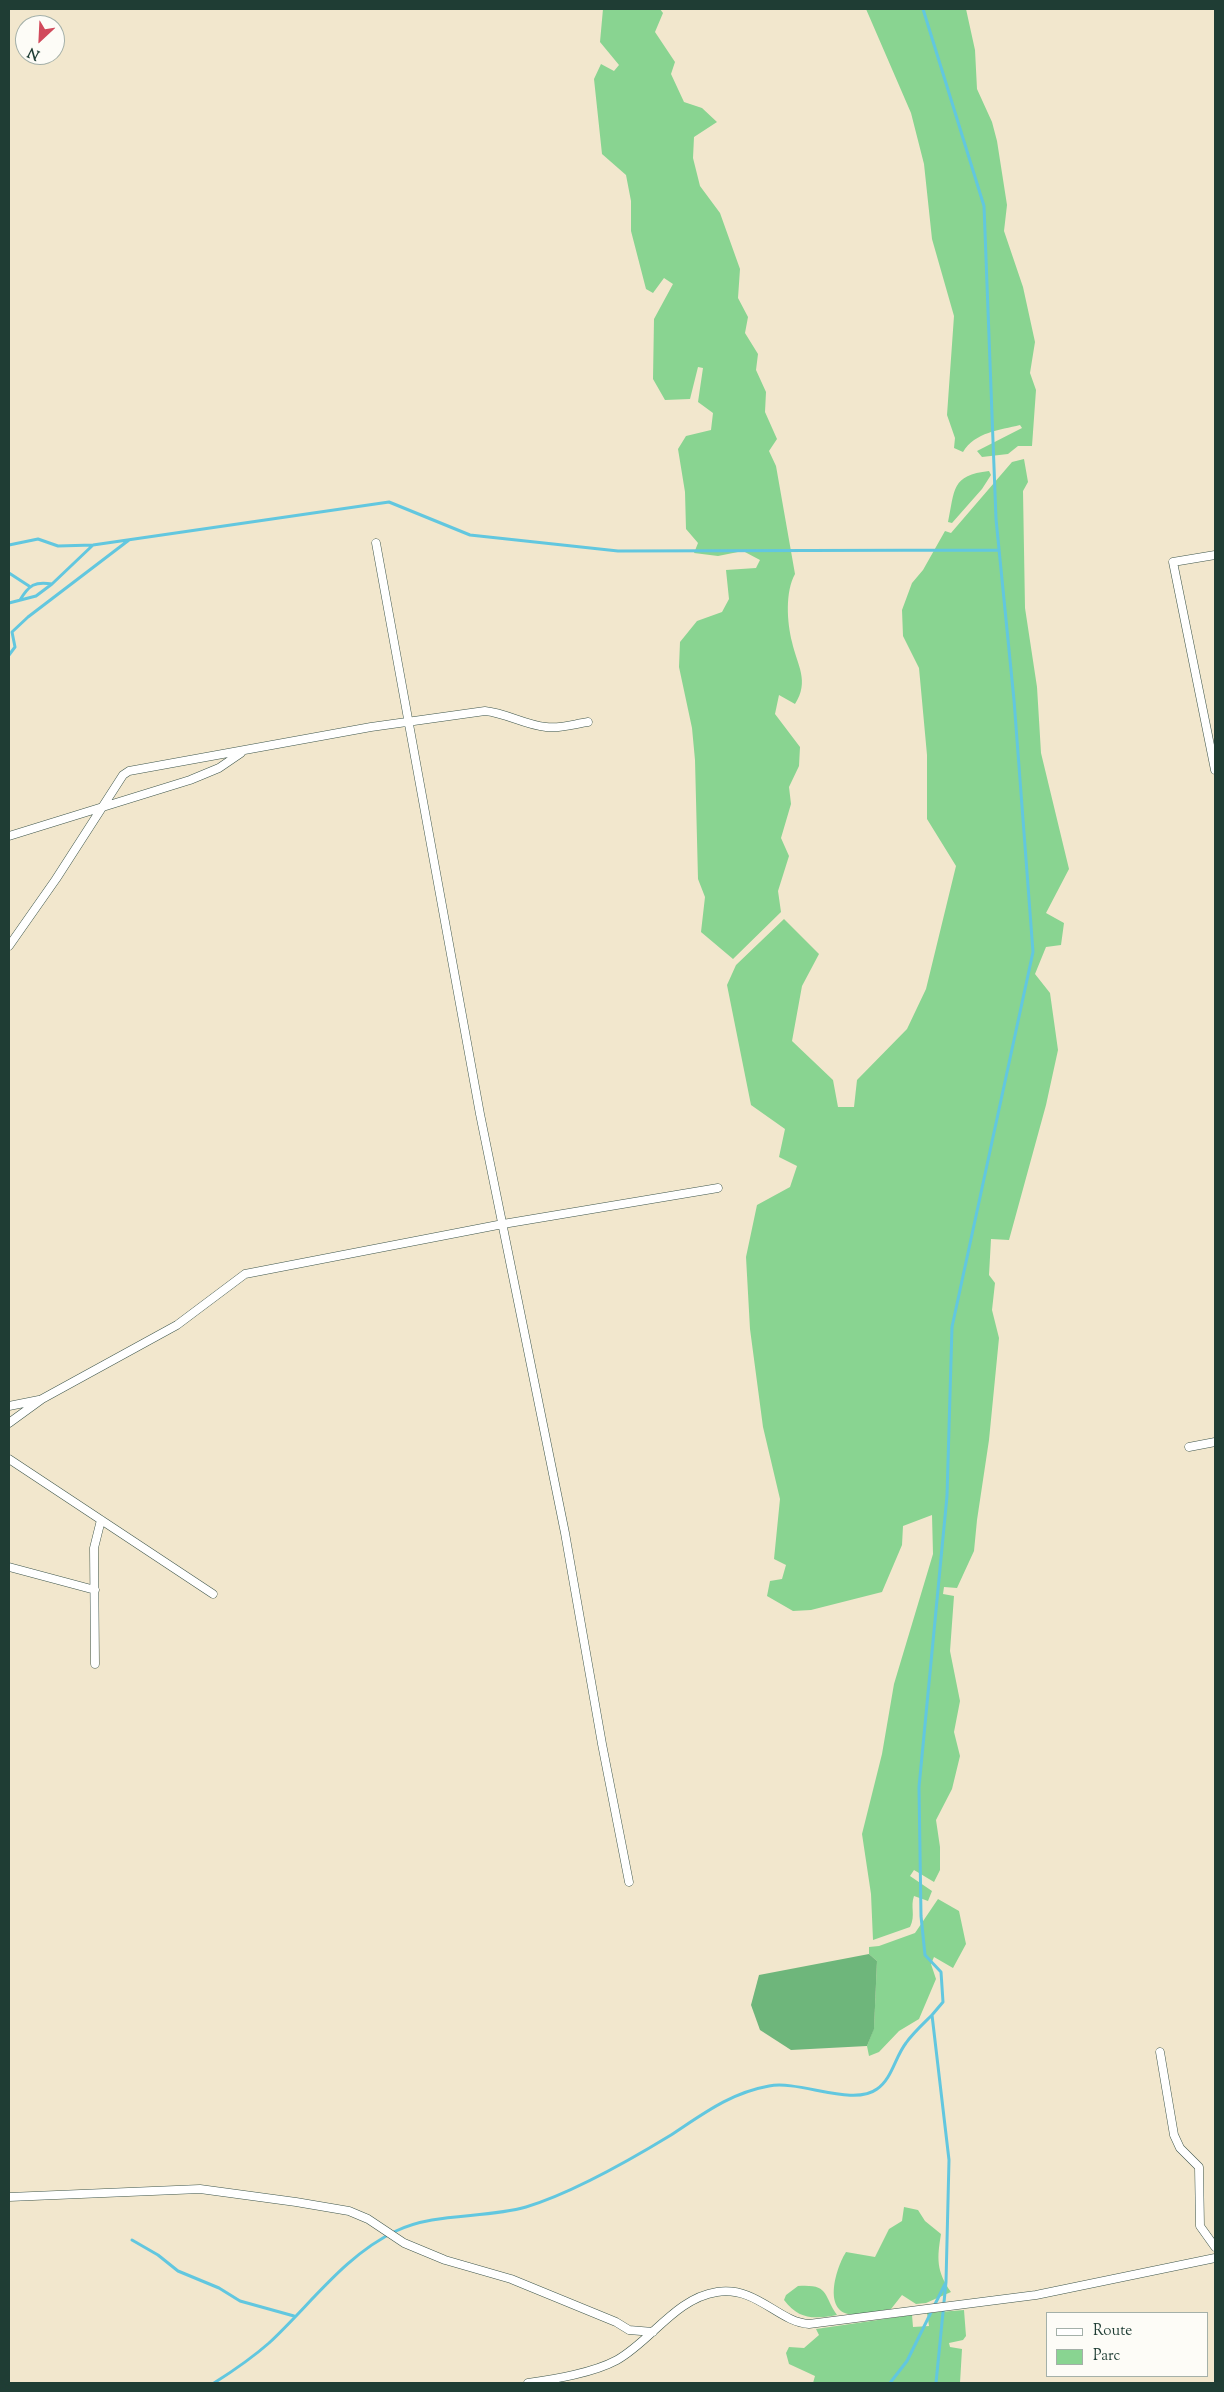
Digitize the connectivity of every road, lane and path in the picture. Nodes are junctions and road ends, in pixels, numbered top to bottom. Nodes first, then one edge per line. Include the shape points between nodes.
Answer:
1 (376, 543) dead end
2 (1215, 554) edge
3 (588, 722) dead end
4 (409, 723) junction
5 (242, 752) junction
6 (1215, 770) edge
7 (103, 808) junction
8 (9, 836) edge
9 (9, 946) edge
10 (718, 1188) dead end
11 (504, 1224) junction
12 (42, 1399) junction
13 (9, 1406) edge
14 (9, 1423) edge
15 (1215, 1442) edge
16 (1189, 1447) dead end
17 (9, 1460) edge
18 (101, 1520) junction
19 (9, 1568) edge
20 (95, 1590) junction
21 (213, 1594) dead end
22 (94, 1664) dead end
23 (629, 1882) dead end
24 (1160, 2052) dead end
25 (9, 2197) edge
26 (1215, 2247) edge
27 (1215, 2258) edge
28 (653, 2332) junction
29 (528, 2383) edge

1 - 4 street
2 - 6 street via 1173,562
3 - 4 street via 545,727 485,711
4 - 5 street
4 - 11 street via 480,1114
5 - 7 street via 219,768 190,780
5 - 7 street via 129,771
7 - 8 street
7 - 9 street
10 - 11 street
11 - 12 street via 245,1274 177,1324
11 - 23 street
12 - 13 street
12 - 14 street
15 - 16 street
17 - 18 street
18 - 20 street via 94,1548
18 - 21 street
19 - 20 street
20 - 22 street
24 - 26 street via 1174,2135 1180,2148 1199,2167 1200,2226
25 - 28 street via 200,2189 349,2211 368,2219 404,2243 445,2260 510,2279 629,2330
27 - 28 street via 1036,2296 809,2324 800,2324 746,2294 718,2292 682,2307
28 - 29 street via 615,2361 567,2377

